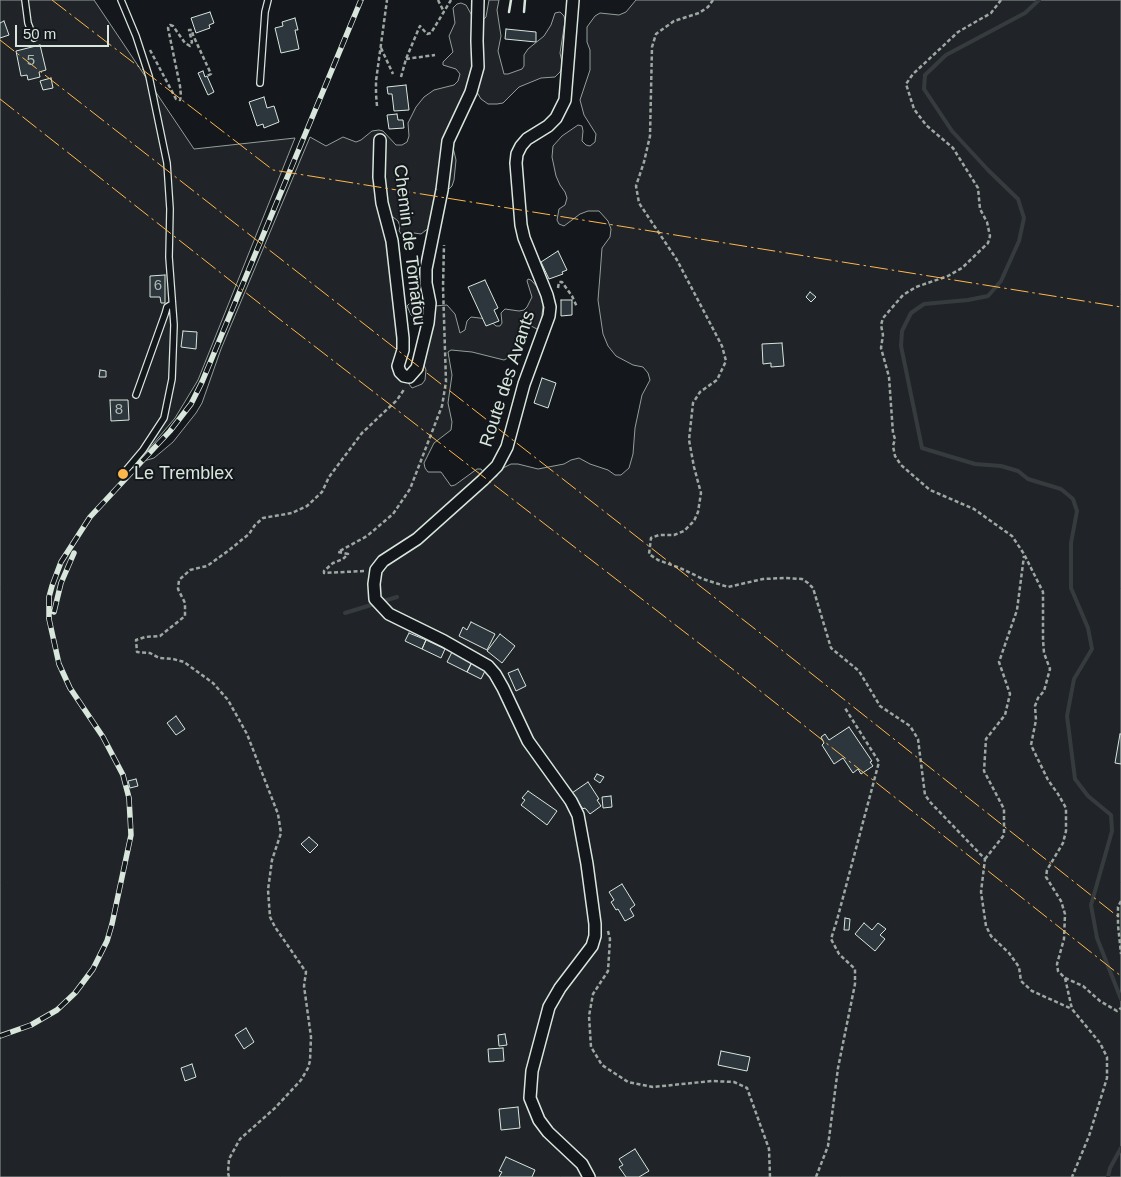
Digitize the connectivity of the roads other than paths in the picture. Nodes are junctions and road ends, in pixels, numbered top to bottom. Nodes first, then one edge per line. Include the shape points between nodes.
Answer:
1 (25, 0) edge
2 (121, 0) edge
3 (268, 0) edge
4 (478, 0) edge
5 (573, 0) edge
6 (34, 38) dead end
7 (260, 83) dead end
8 (380, 140) dead end
9 (172, 304) junction
10 (136, 396) dead end
11 (127, 469) dead end
12 (589, 1177) edge

1 - 6 lane via 28,24
2 - 9 lane via 149,76 167,163
3 - 7 lane
4 - 8 street, Chemin de Tornafou via 478,67 471,92 448,141 426,269 430,303 428,322 417,368 409,377 404,376 398,366 403,338 392,241 382,203
5 - 12 street, Route des Avants via 565,100 556,118 527,139 517,154 521,225 549,301 549,316 533,356 502,458 483,480 417,540 383,561 376,570 374,584 375,599 388,614 488,666 503,688 528,741 578,815 594,936 592,946 549,1007 532,1071 530,1098 539,1120 582,1164
9 - 10 lane via 167,307
9 - 11 lane via 172,379 164,418

